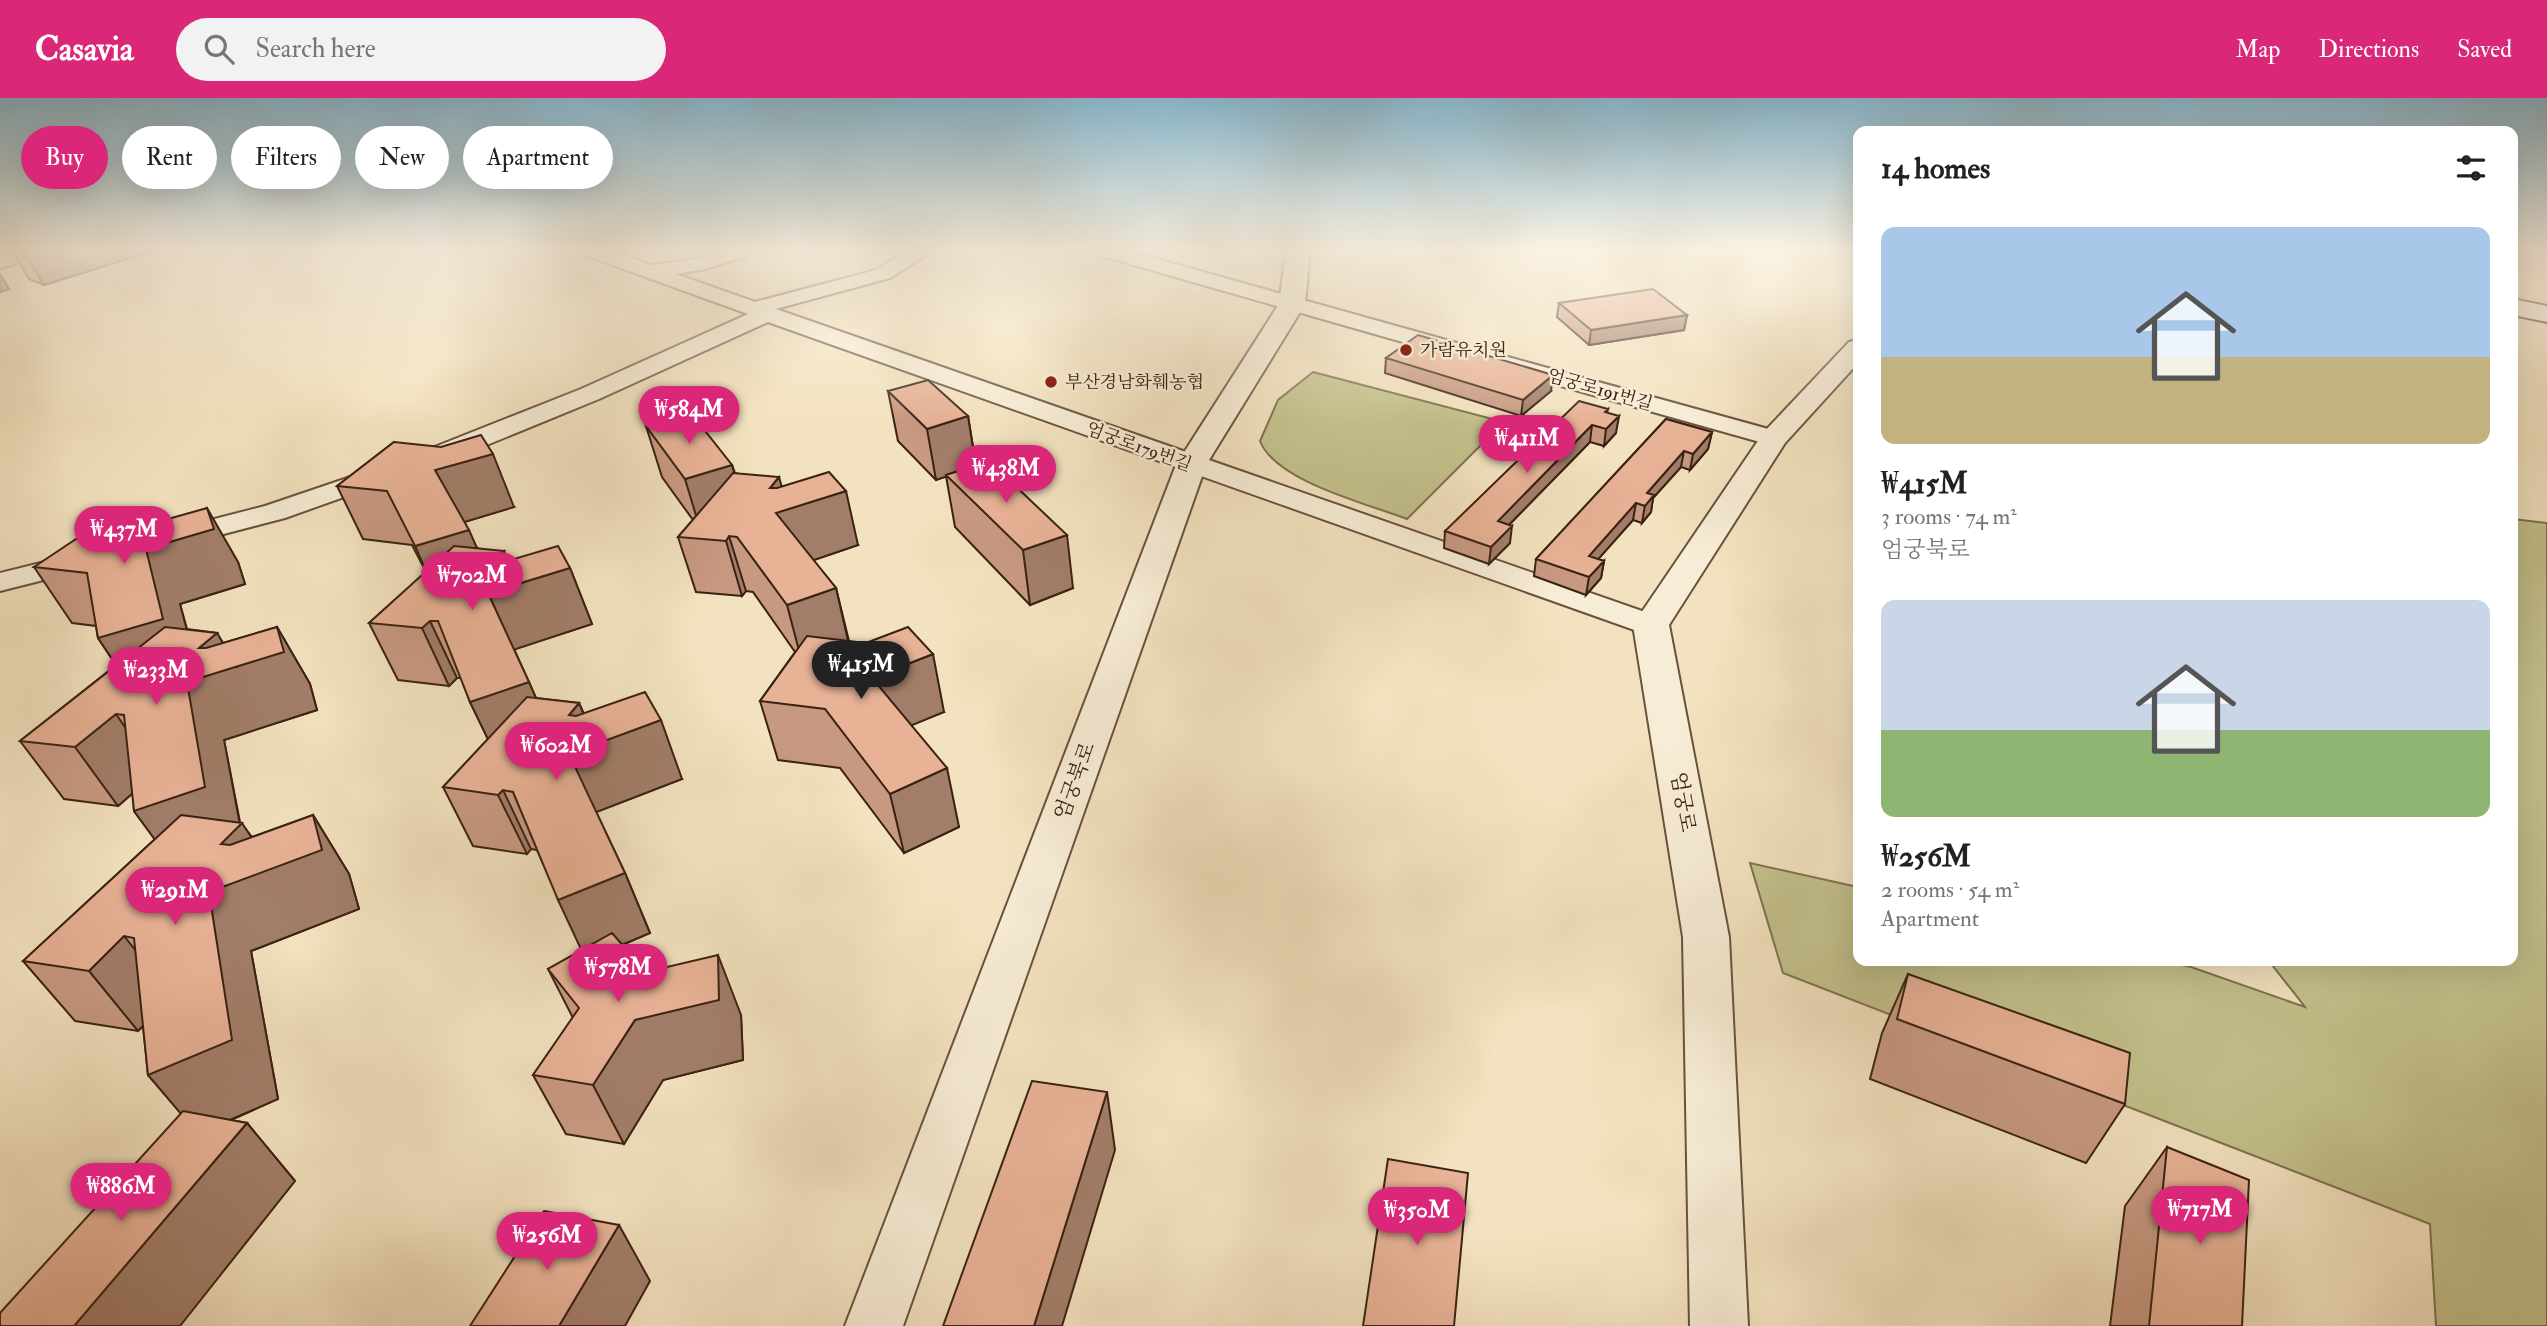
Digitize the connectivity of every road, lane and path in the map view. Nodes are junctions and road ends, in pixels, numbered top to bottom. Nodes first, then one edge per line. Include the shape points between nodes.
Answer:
1 (747, 307) edge
2 (775, 307) edge
3 (1290, 307) edge
4 (1304, 307) edge
5 (2518, 308) edge
6 (760, 312) junction
7 (2547, 314) edge
8 (1853, 353) edge
9 (1774, 438) junction
10 (1191, 465) junction
11 (144, 545) edge
12 (105, 556) edge
13 (0, 582) edge
14 (1651, 625) junction
15 (874, 1326) edge
16 (1719, 1326) edge

1 - 6 street, 엄궁로179번길
2 - 6 street
3 - 10 street, 엄궁북로
4 - 9 street, 엄궁로191번길
5 - 7 street
6 - 10 street, 엄궁로179번길
6 - 11 street via 590,394 408,465 275,512
8 - 9 street
9 - 14 street
10 - 14 street, 엄궁로179번길
10 - 15 street, 엄궁북로
12 - 13 street
14 - 16 street, 엄궁로 via 1706,937

